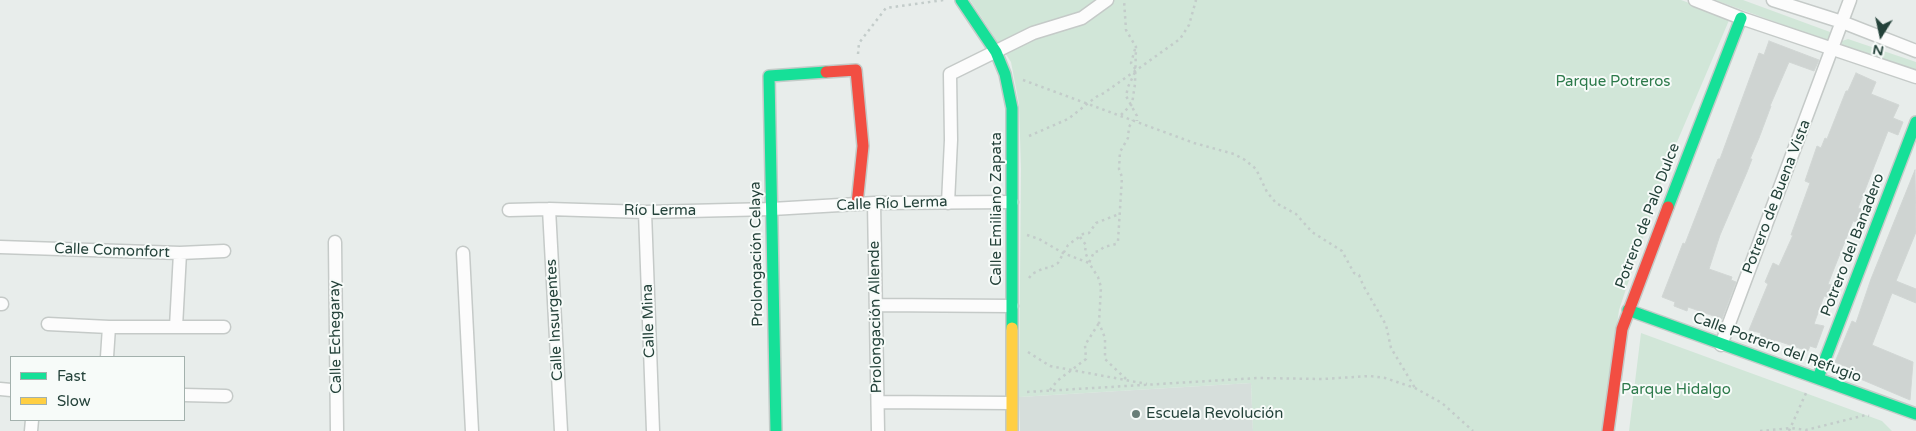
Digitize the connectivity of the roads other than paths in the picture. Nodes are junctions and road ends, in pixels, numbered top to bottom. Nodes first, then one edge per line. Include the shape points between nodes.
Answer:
1 (961, 0) edge
2 (1107, 0) edge
3 (1695, 0) edge
4 (1773, 0) edge
5 (1850, 0) edge
6 (1741, 18) junction
7 (1842, 22) junction
8 (1832, 49) junction
9 (996, 52) junction
10 (1916, 52) edge
11 (1916, 77) edge
12 (1916, 122) edge
13 (948, 202) junction
14 (1012, 202) junction
15 (857, 204) junction
16 (874, 204) junction
17 (549, 209) junction
18 (772, 209) junction
19 (509, 210) dead end
20 (645, 212) junction
21 (335, 242) dead end
22 (0, 247) edge
23 (224, 251) dead end
24 (180, 253) junction
25 (463, 254) dead end
26 (876, 305) junction
27 (1012, 306) junction
28 (1628, 310) junction
29 (48, 324) dead end
30 (224, 326) dead end
31 (176, 327) junction
32 (109, 328) junction
33 (1721, 345) junction
34 (107, 356) edge
35 (1818, 378) junction
36 (185, 395) edge
37 (226, 396) dead end
38 (1011, 400) junction
39 (878, 402) junction
40 (1916, 414) edge
41 (337, 431) edge
42 (472, 431) edge
43 (561, 431) edge
44 (653, 431) edge
45 (776, 431) edge
46 (878, 431) edge
47 (1012, 431) edge
48 (1608, 431) edge

1 - 9 street, Calle Emiliano Zapata
2 - 9 street via 1082,18 1033,33
3 - 6 street
4 - 7 street
5 - 7 street, Potrero de Buena Vista
6 - 8 street
6 - 28 street, Potrero de Palo Dulce
7 - 8 street, Potrero de Buena Vista
7 - 10 street
8 - 11 street
8 - 33 street, Potrero de Buena Vista
9 - 13 street via 950,74
9 - 14 street, Calle Emiliano Zapata via 1005,74 1012,108
12 - 35 street, Potrero del Banadero
13 - 14 street, Calle Río Lerma
13 - 16 street, Calle Río Lerma
14 - 27 street, Calle Emiliano Zapata
15 - 16 street, Calle Río Lerma
15 - 18 street, Calle Río Lerma
15 - 18 street, Prolongación Celaya via 863,146 856,70 769,76
16 - 26 street, Prolongación Allende
17 - 19 street, Río Lerma
17 - 20 street, Río Lerma
17 - 43 street, Calle Insurgentes
18 - 20 street, Río Lerma
18 - 45 street, Prolongación Celaya
20 - 44 street, Calle Mina
21 - 41 street, Calle Echegaray
22 - 24 street, Calle Comonfort
23 - 24 street, Calle Comonfort
24 - 31 street
25 - 42 street
26 - 27 street
26 - 39 street, Prolongación Allende
27 - 38 street, Calle Emiliano Zapata
28 - 33 street, Calle Potrero del Refugio
28 - 48 street, Potrero de Palo Dulce via 1622,329
29 - 32 street
30 - 31 street
31 - 32 street
32 - 34 street
33 - 35 street, Calle Potrero del Refugio
35 - 40 street, Calle Potrero del Refugio
36 - 37 street
38 - 39 street
38 - 47 street, Calle Emiliano Zapata
39 - 46 street, Prolongación Allende

